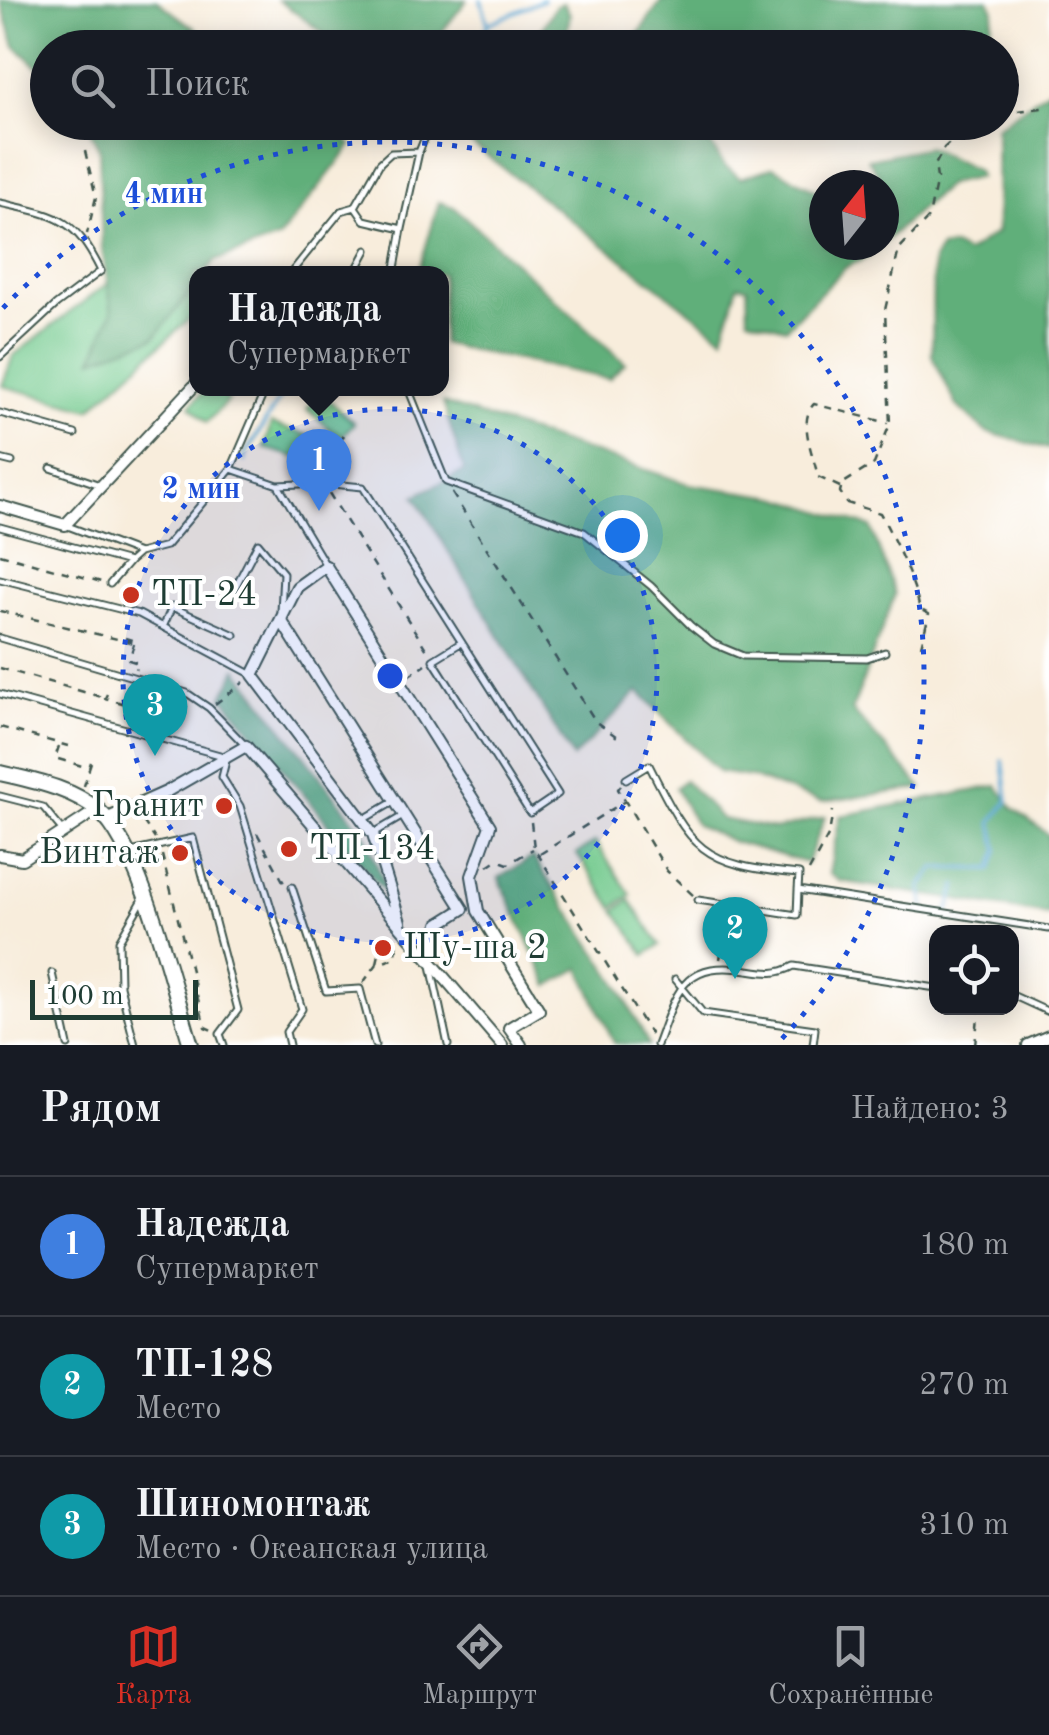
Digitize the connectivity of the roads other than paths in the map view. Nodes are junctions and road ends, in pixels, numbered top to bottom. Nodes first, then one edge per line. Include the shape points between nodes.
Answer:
1 (424, 140) edge
2 (419, 152) junction
3 (0, 203) edge
4 (355, 207) junction
5 (402, 229) junction
6 (367, 250) dead end
7 (296, 266) edge
8 (358, 266) edge
9 (395, 266) edge
10 (0, 357) edge
11 (189, 392) edge
12 (263, 396) edge
13 (411, 396) edge
14 (0, 413) edge
15 (75, 434) dead end
16 (0, 459) edge
17 (12, 462) dead end
18 (52, 468) dead end
19 (231, 469) junction
20 (101, 486) junction
21 (278, 486) junction
22 (0, 506) edge
23 (65, 525) junction
24 (0, 527) edge
25 (139, 552) junction
26 (129, 562) junction
27 (326, 566) junction
28 (0, 579) edge
29 (110, 584) road end
30 (230, 597) dead end
31 (280, 620) junction
32 (163, 627) junction
33 (235, 635) dead end
34 (0, 638) edge
35 (459, 644) junction
36 (885, 652) dead end
37 (253, 675) junction
38 (0, 694) edge
39 (246, 746) junction
40 (227, 757) junction
41 (0, 772) edge
42 (626, 779) road end
43 (0, 796) edge
44 (398, 799) junction
45 (102, 814) junction
46 (406, 814) junction
47 (364, 819) junction
48 (64, 832) junction
49 (374, 834) junction
50 (128, 853) junction
51 (0, 855) edge
52 (292, 887) road end
53 (798, 890) junction
54 (144, 897) junction
55 (698, 900) road end
56 (398, 927) junction
57 (1049, 928) edge
58 (431, 956) junction
59 (52, 974) dead end
60 (675, 979) dead end
61 (680, 986) junction
62 (929, 987) edge
63 (1019, 998) edge
64 (1049, 1012) edge
65 (1049, 1036) edge
66 (68, 1045) edge
67 (136, 1045) edge
68 (191, 1045) edge
69 (224, 1045) edge
70 (289, 1045) edge
71 (375, 1045) edge
72 (448, 1045) edge
73 (502, 1045) edge
74 (520, 1045) edge
75 (657, 1045) edge
76 (813, 1045) edge
77 (1028, 1045) edge

1 - 2 lane
2 - 4 lane via 391,153
2 - 5 lane
3 - 10 lane via 69,223 101,271
4 - 5 lane via 364,220
4 - 7 lane via 341,211
5 - 9 lane
6 - 8 lane
11 - 20 street
12 - 19 lane
13 - 36 lane via 446,482 584,532 691,626 743,656 867,658
14 - 15 lane
16 - 17 lane
18 - 20 lane
19 - 21 lane
19 - 25 lane via 166,546
20 - 23 street
21 - 27 lane
21 - 35 lane via 363,487
22 - 23 street
23 - 25 lane
24 - 26 lane
25 - 26 lane
26 - 29 lane
27 - 31 street via 296,587
27 - 74 street via 490,826 472,876 478,911 539,1010 508,1028
28 - 32 lane via 139,614
30 - 31 lane via 258,543 284,573
31 - 37 street
31 - 44 street
32 - 33 lane via 172,607
32 - 37 lane
34 - 39 lane via 187,694
35 - 35 lane via 558,794 530,813 434,660
37 - 47 street
38 - 40 lane
39 - 40 street
39 - 56 street
40 - 45 street via 166,792
40 - 70 lane via 222,777 243,816 302,1009 286,1032
41 - 45 main road via 80,798
42 - 53 lane via 649,765 685,835 737,868 798,874
43 - 48 lane via 43,807
44 - 46 street
44 - 47 lane
45 - 48 street
45 - 50 main road
46 - 49 lane
46 - 58 street via 463,908 438,924
47 - 49 street
48 - 51 street via 22,859
49 - 56 street
50 - 54 main road
50 - 69 lane via 192,838 238,1010 220,1034
52 - 71 lane via 326,991 360,988
53 - 55 lane via 797,915
53 - 57 lane
54 - 67 lane via 119,942 120,986
54 - 68 main road
56 - 58 street
58 - 72 lane
58 - 73 street
59 - 66 lane
60 - 61 lane
61 - 62 lane via 697,971 720,965 778,974 794,966
61 - 75 lane
61 - 76 lane via 703,1013 815,1028
63 - 64 lane
65 - 77 street

